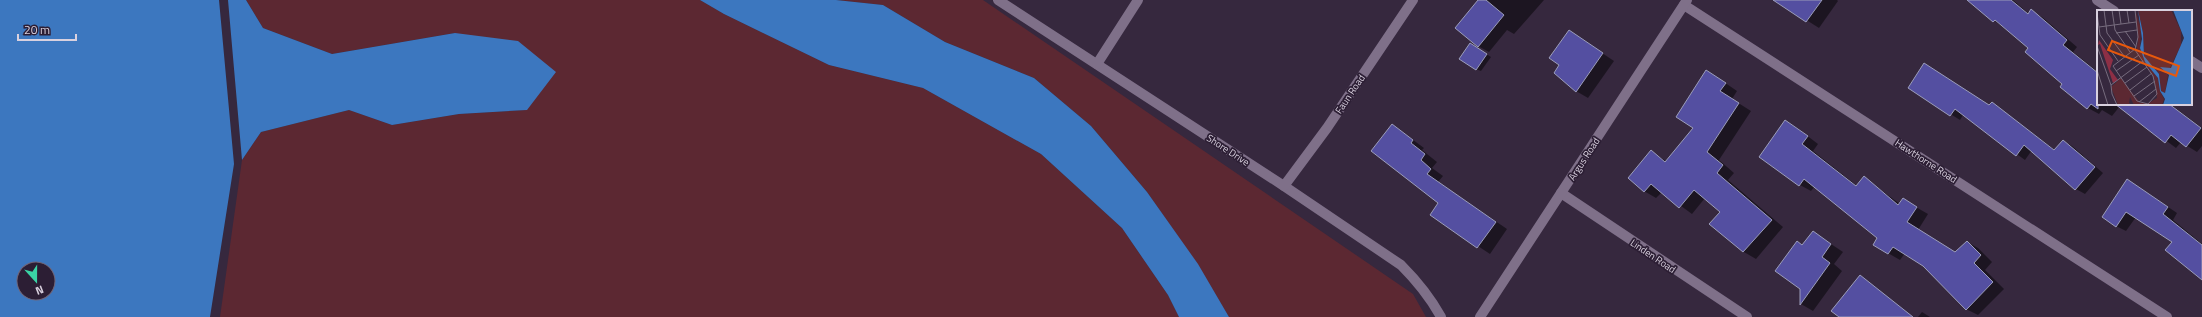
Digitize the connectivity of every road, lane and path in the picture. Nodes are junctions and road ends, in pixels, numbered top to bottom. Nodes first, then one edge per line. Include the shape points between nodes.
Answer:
1 (998, 0) edge
2 (1138, 0) edge
3 (1413, 0) edge
4 (2097, 0) edge
5 (1686, 2) edge
6 (2112, 10) edge
7 (2192, 62) edge
8 (1097, 64) junction
9 (2202, 68) edge
10 (1284, 186) junction
11 (1561, 193) junction
12 (1441, 317) edge
13 (1480, 317) edge
14 (1746, 317) edge
15 (2167, 317) edge

1 - 8 street, Shore Drive
2 - 8 street
3 - 10 street, Faun Road via 1327,128
4 - 6 street
5 - 11 street, Argus Road
5 - 15 street, Hawthorne Road
7 - 9 street
8 - 10 street, Shore Drive
10 - 12 street, Shore Drive via 1401,265 1433,302
11 - 13 street, Argus Road
11 - 14 street, Linden Road

